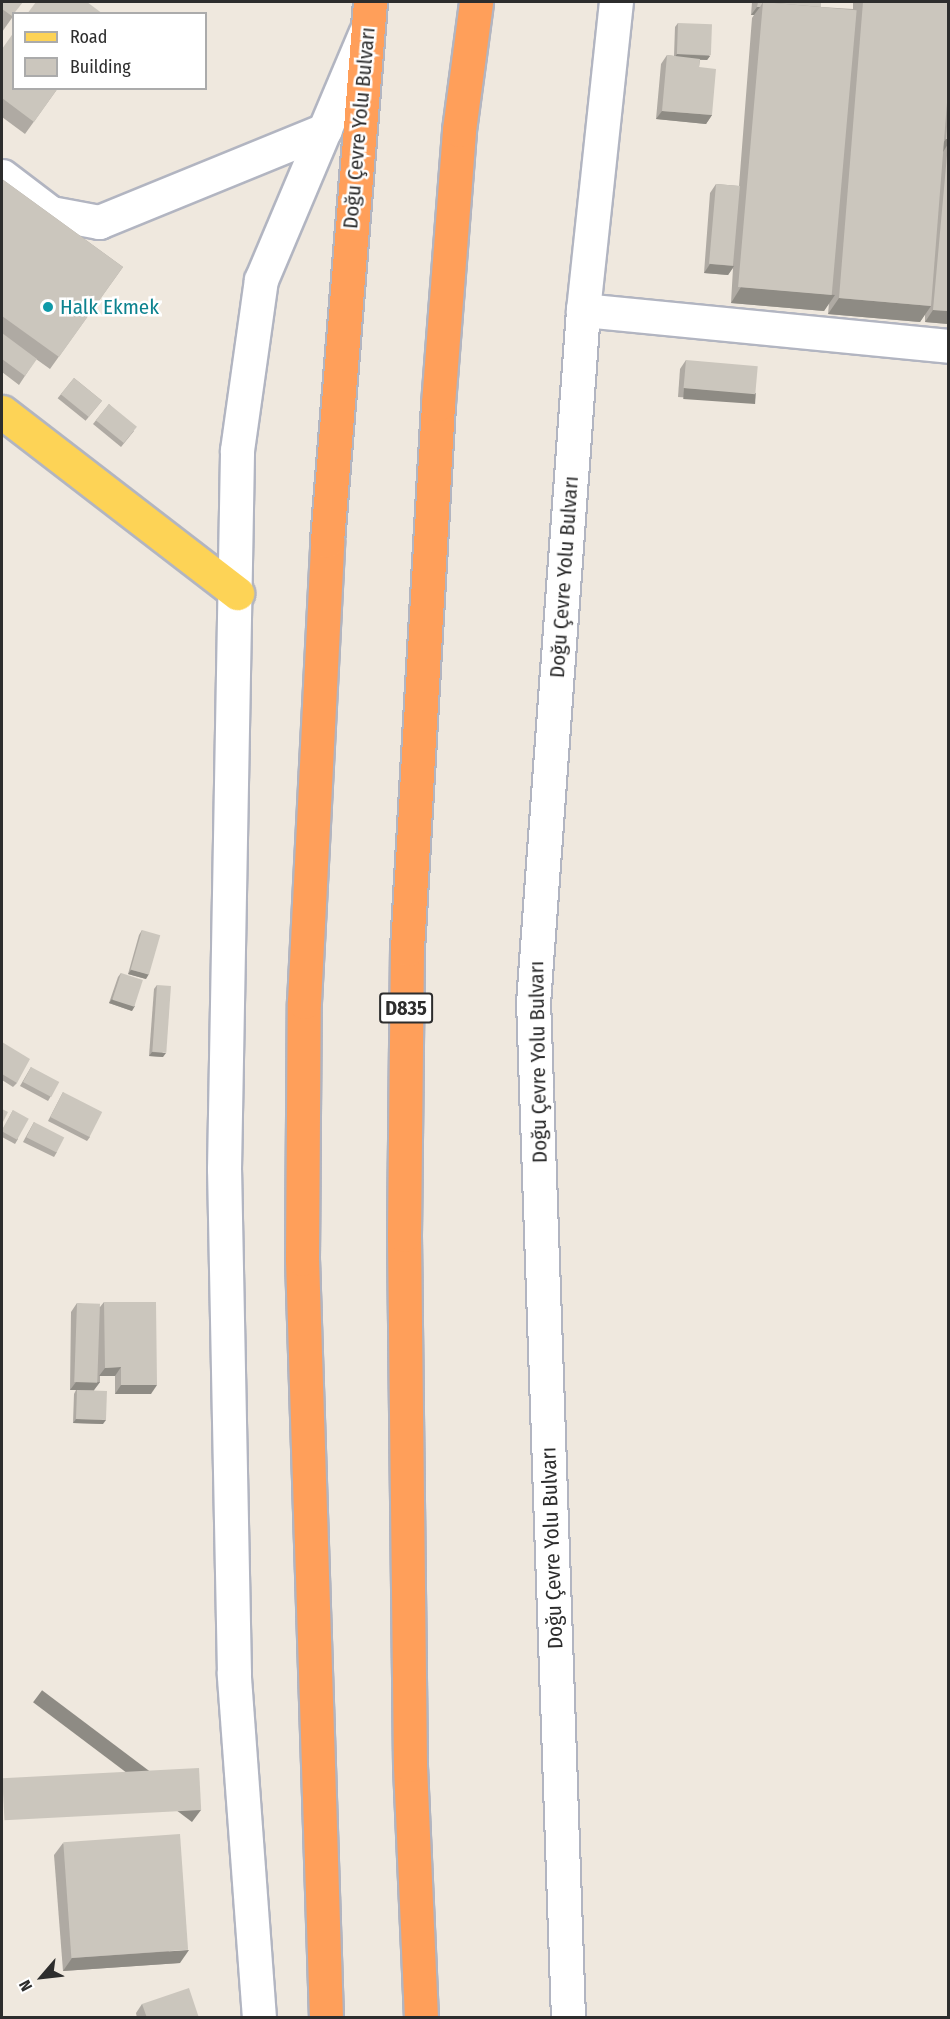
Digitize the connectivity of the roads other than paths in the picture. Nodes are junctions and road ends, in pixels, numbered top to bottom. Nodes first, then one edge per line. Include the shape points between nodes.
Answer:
1 (476, 2) edge
2 (616, 2) edge
3 (368, 17) edge
4 (325, 130) junction
5 (2, 176) edge
6 (583, 310) junction
7 (948, 346) edge
8 (2, 412) edge
9 (237, 593) junction
10 (259, 2018) edge
11 (326, 2018) edge
12 (421, 2018) edge
13 (568, 2018) edge

1 - 12 highway, D835 via 459,130 438,404 407,949 404,1235 410,1765
2 - 6 street, Doğu Çevre Yolu Bulvarı
3 - 4 street
3 - 11 highway, Doğu Çevre Yolu Bulvarı via 326,564 304,1002 302,1259
4 - 5 street via 99,222 51,213
4 - 9 street via 261,280 237,450
6 - 7 street
6 - 13 street, Doğu Çevre Yolu Bulvarı via 533,1003
8 - 9 main road
9 - 10 street via 224,1169 234,1674

